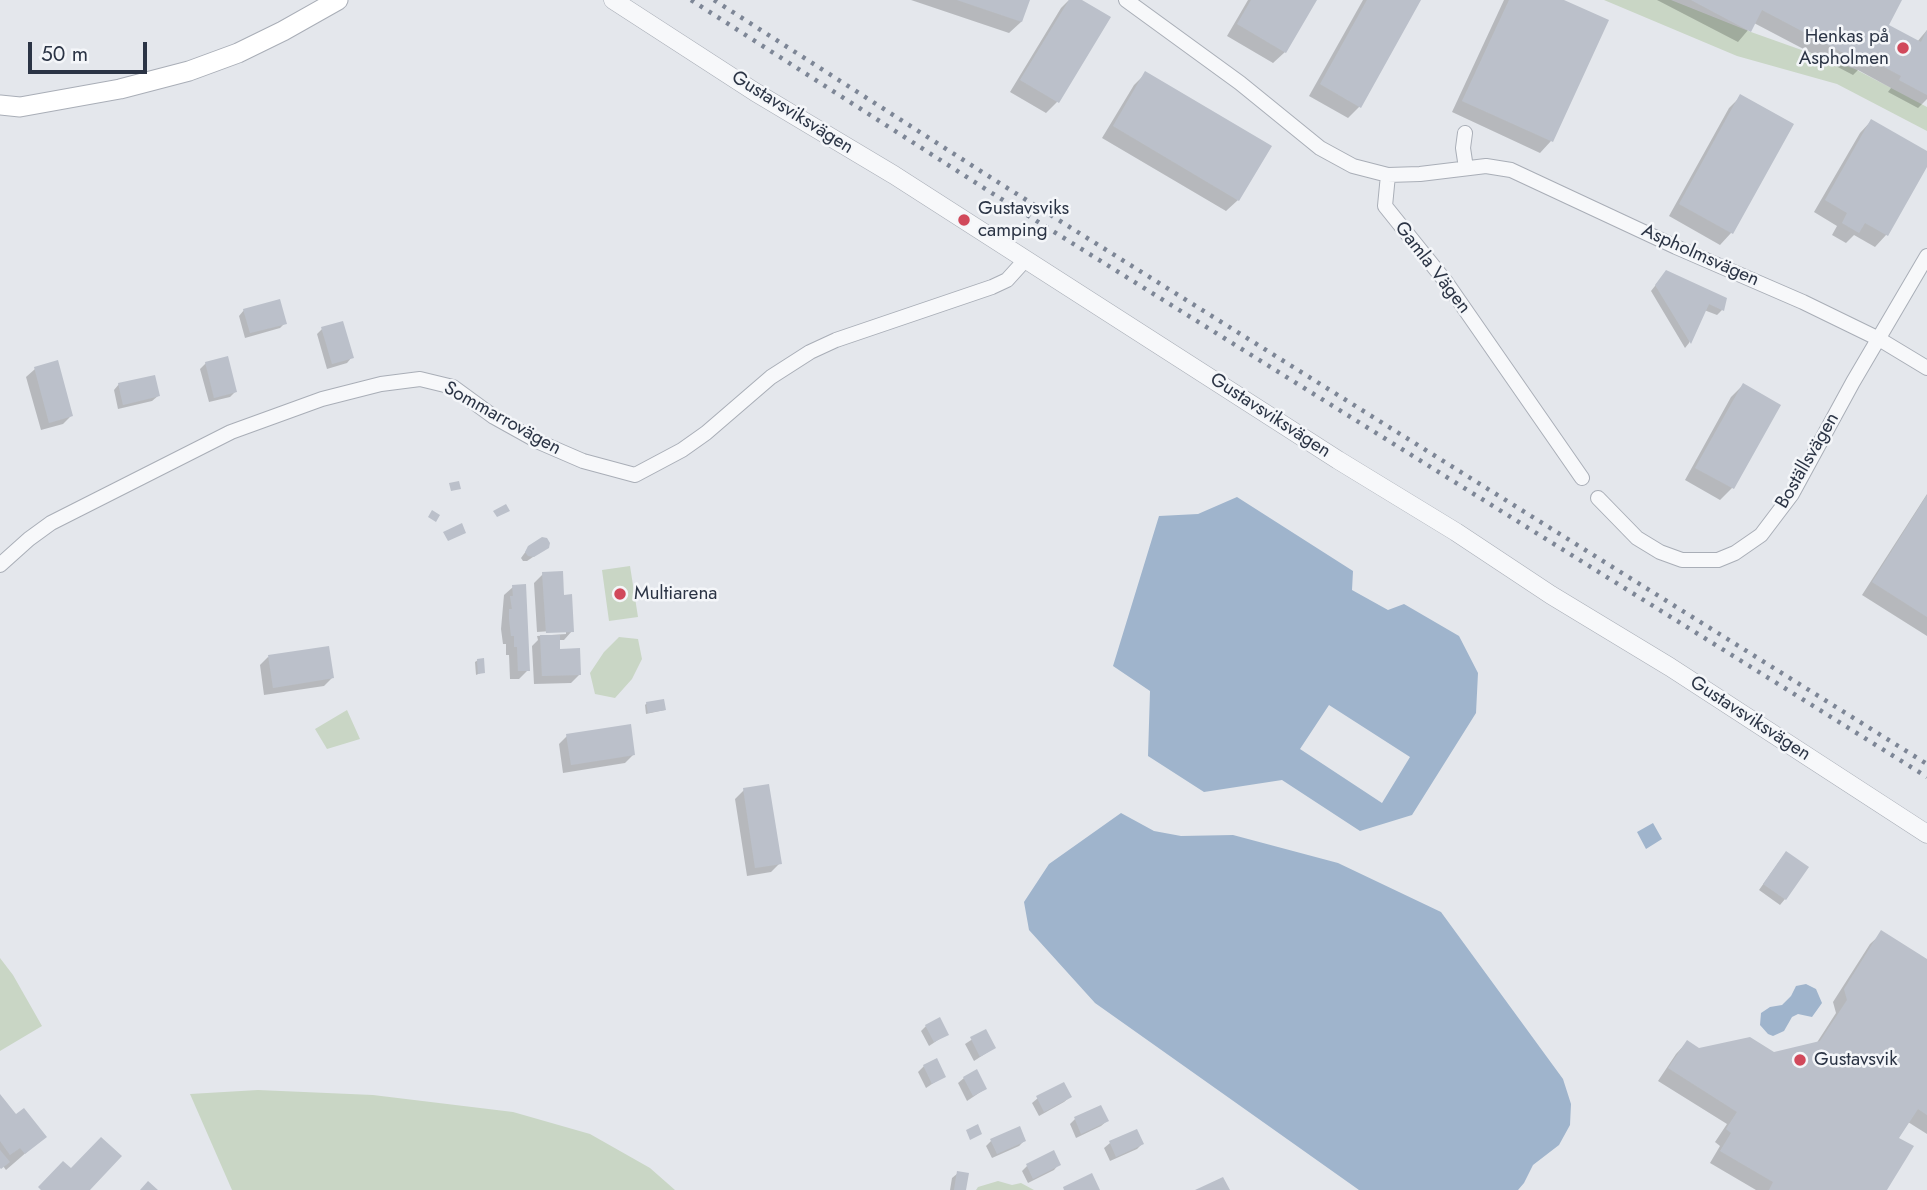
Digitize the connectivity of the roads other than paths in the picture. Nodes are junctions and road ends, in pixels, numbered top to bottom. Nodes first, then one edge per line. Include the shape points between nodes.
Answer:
1 (338, 0) edge
2 (613, 0) edge
3 (1126, 0) edge
4 (0, 105) edge
5 (20, 107) junction
6 (0, 116) edge
7 (1465, 133) dead end
8 (1466, 167) junction
9 (1388, 174) junction
10 (1927, 256) edge
11 (1026, 259) junction
12 (1879, 339) junction
13 (1927, 368) edge
14 (1582, 478) dead end
15 (1598, 498) dead end
16 (0, 565) edge
17 (1927, 834) edge

1 - 5 main road via 283,31 189,71
2 - 11 street, Gustavsviksvägen
3 - 9 street via 1329,154 1353,166
4 - 5 main road
5 - 6 main road
7 - 8 street
8 - 9 street, Aspholmsvägen
8 - 12 street, Aspholmsvägen via 1511,170
9 - 14 street, Gamla Vägen via 1385,206 1447,282
10 - 12 street, Boställsvägen
11 - 16 street, Sommarrovägen via 1007,280 992,287 810,352 771,377 682,450 635,475 546,445 494,417 453,387 420,379 381,384 303,405 231,432 51,523
11 - 17 street, Gustavsviksvägen
12 - 13 street, Aspholmsvägen
12 - 15 street, Boställsvägen via 1792,494 1761,535 1735,553 1702,561 1660,552 1637,538

